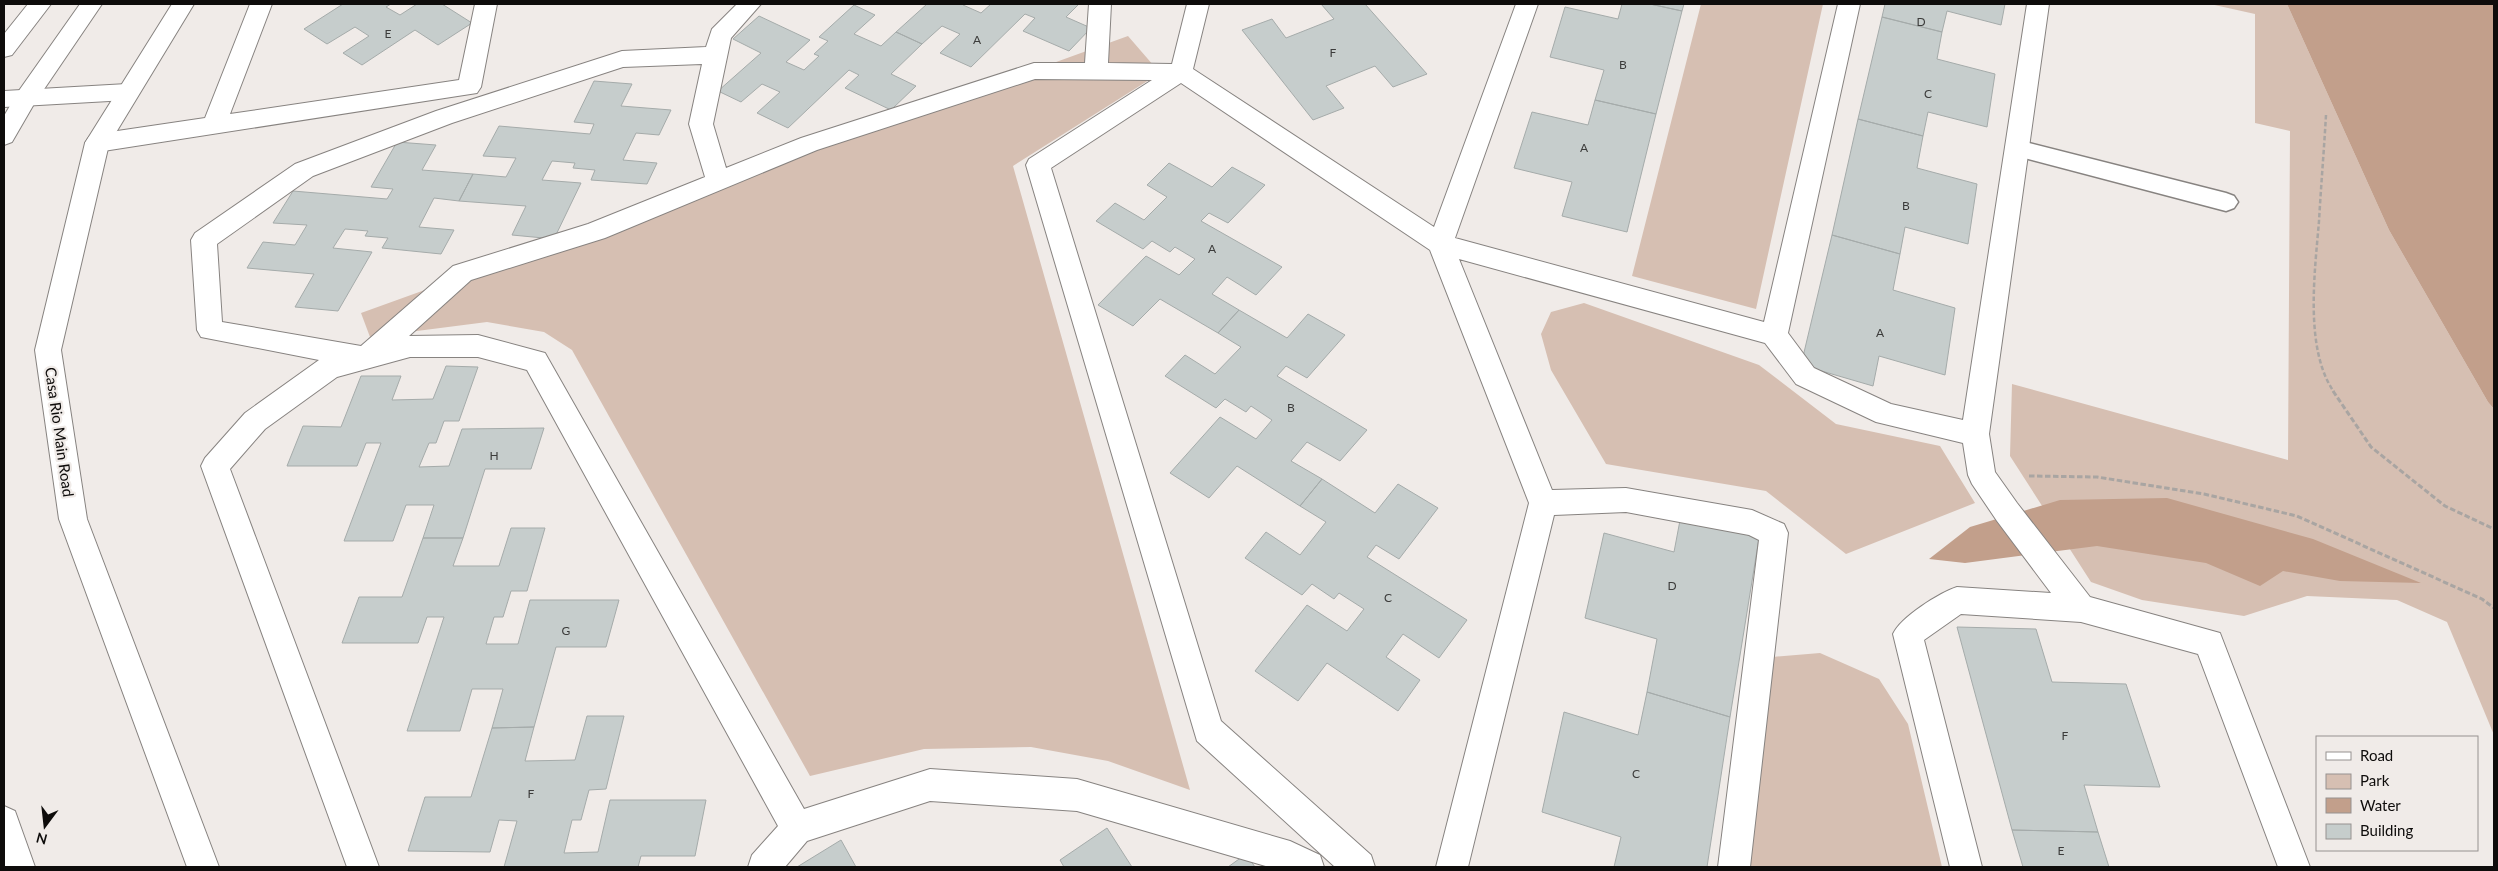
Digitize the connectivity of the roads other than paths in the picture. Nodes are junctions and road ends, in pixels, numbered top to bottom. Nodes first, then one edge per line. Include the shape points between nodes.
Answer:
1 (40, 4) edge
2 (92, 4) edge
3 (183, 4) edge
4 (261, 4) edge
5 (486, 4) edge
6 (750, 4) edge
7 (1100, 4) edge
8 (1198, 4) edge
9 (1527, 4) edge
10 (1849, 4) edge
11 (2038, 4) edge
12 (4, 50) edge
13 (716, 55) junction
14 (1096, 71) junction
15 (1181, 72) junction
16 (127, 92) junction
17 (15, 98) edge
18 (214, 125) junction
19 (4, 136) edge
20 (97, 143) junction
21 (2017, 148) junction
22 (718, 182) junction
23 (2226, 202) dead end
24 (1440, 244) junction
25 (1774, 335) junction
26 (366, 358) junction
27 (1975, 434) junction
28 (1542, 503) junction
29 (2081, 608) junction
30 (4, 822) edge
31 (798, 828) junction
32 (18, 867) edge
33 (203, 867) edge
34 (363, 867) edge
35 (764, 867) edge
36 (1308, 867) edge
37 (1359, 867) edge
38 (1452, 867) edge
39 (1734, 867) edge
40 (1966, 867) edge
41 (2294, 867) edge

1 - 12 street
2 - 17 street
3 - 16 street, Casa Rio Main Road
4 - 18 street
5 - 18 street via 469,87
6 - 13 street via 720,35
7 - 14 street
8 - 15 street
9 - 24 street
10 - 25 street
11 - 21 street
13 - 22 street via 701,124
13 - 26 street via 622,59 444,117 304,170 204,240 210,330
14 - 15 street
14 - 22 street via 1034,71 809,144
15 - 24 street
15 - 37 street via 1038,166 1208,730
16 - 17 street
16 - 20 street, Casa Rio Main Road
17 - 19 street
18 - 20 street
20 - 33 street, Casa Rio Main Road via 48,350 73,519
21 - 23 lane
21 - 27 street
22 - 26 street via 596,231 462,273
24 - 25 street
24 - 28 street
25 - 27 street via 1805,376 1886,414
26 - 31 street via 410,346 478,346 536,361
26 - 34 street via 329,368 255,421 215,466
27 - 29 street via 1982,475
28 - 38 street
28 - 39 street via 1626,500 1752,523 1774,533
29 - 40 street via 1957,600 1908,634
29 - 41 street via 2208,643
30 - 32 street
31 - 35 street
31 - 36 street via 930,785 1077,795 1290,858

